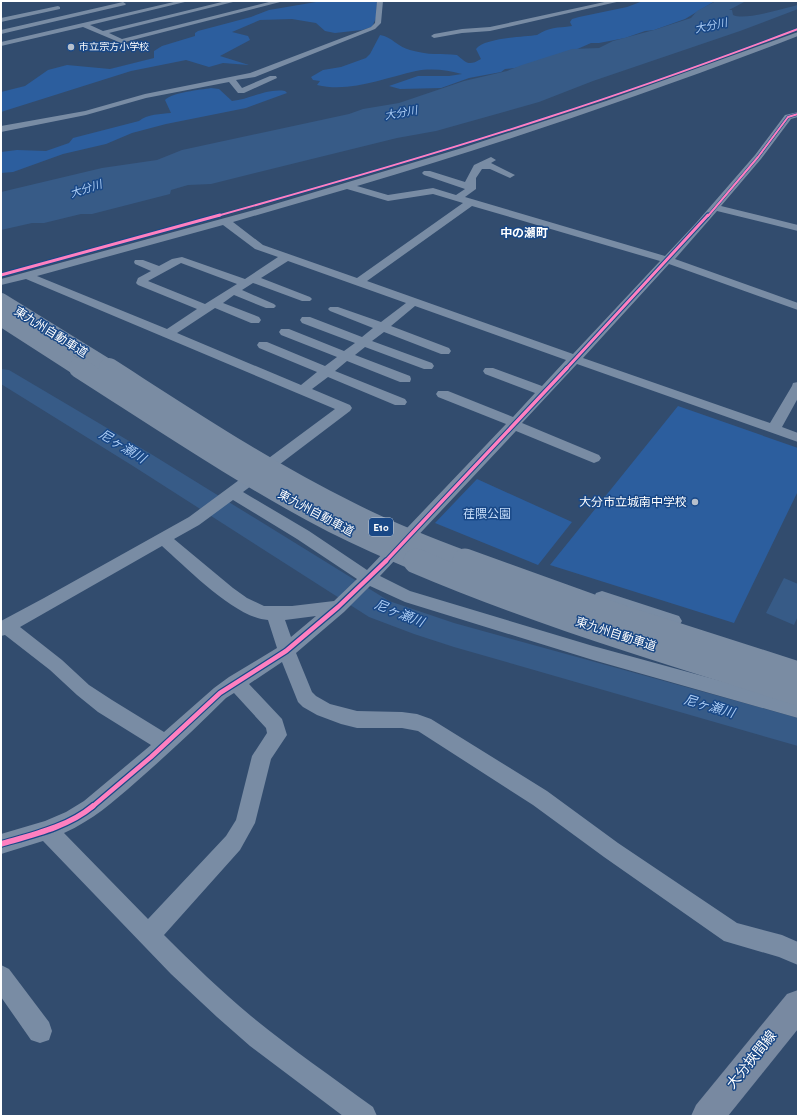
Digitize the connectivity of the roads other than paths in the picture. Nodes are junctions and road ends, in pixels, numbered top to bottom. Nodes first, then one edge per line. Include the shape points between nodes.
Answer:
1 (162, 1) edge
2 (186, 1) edge
3 (234, 1) edge
4 (281, 1) edge
5 (380, 1) edge
6 (618, 1) edge
7 (131, 3) dead end
8 (172, 4) junction
9 (68, 6) dead end
10 (8, 12) dead end
11 (191, 12) junction
12 (18, 17) junction
13 (210, 19) junction
14 (1, 20) edge
15 (35, 24) junction
16 (84, 25) junction
17 (1, 32) edge
18 (52, 32) junction
19 (102, 33) junction
20 (798, 34) edge
21 (434, 36) dead end
22 (1, 44) edge
23 (294, 60) junction
24 (306, 63) dead end
25 (284, 74) dead end
26 (230, 80) junction
27 (798, 114) edge
28 (1, 129) edge
29 (491, 160) dead end
30 (477, 167) junction
31 (427, 173) dead end
32 (510, 175) dead end
33 (346, 186) junction
34 (470, 188) junction
35 (457, 198) junction
36 (471, 202) junction
37 (716, 208) junction
38 (225, 221) junction
39 (798, 228) edge
40 (286, 257) junction
41 (668, 260) junction
42 (139, 262) dead end
43 (159, 270) junction
44 (27, 275) junction
45 (249, 281) junction
46 (1, 282) edge
47 (359, 282) junction
48 (234, 291) junction
49 (306, 299) dead end
50 (1, 301) edge
51 (415, 301) junction
52 (211, 306) junction
53 (270, 306) dead end
54 (798, 307) edge
55 (334, 309) dead end
56 (1, 318) edge
57 (255, 320) dead end
58 (306, 320) dead end
59 (382, 327) junction
60 (286, 332) dead end
61 (168, 333) junction
62 (364, 342) junction
63 (263, 345) dead end
64 (445, 351) dead end
65 (346, 356) junction
66 (576, 359) junction
67 (428, 366) dead end
68 (489, 370) dead end
69 (326, 372) junction
70 (405, 379) dead end
71 (798, 386) edge
72 (303, 390) junction
73 (545, 392) junction
74 (443, 394) dead end
75 (400, 402) dead end
76 (515, 424) junction
77 (774, 429) junction
78 (798, 438) edge
79 (594, 458) dead end
80 (231, 492) junction
81 (163, 538) junction
82 (368, 578) junction
83 (338, 607) junction
84 (275, 613) junction
85 (502, 626) junction
86 (4, 627) edge
87 (286, 651) junction
88 (798, 661) edge
89 (798, 674) edge
90 (234, 682) junction
91 (798, 693) edge
92 (798, 710) edge
93 (166, 743) junction
94 (47, 830) junction
95 (1, 844) edge
96 (149, 935) junction
97 (798, 954) edge
98 (1, 977) edge
99 (796, 1011) edge
100 (40, 1031) dead end
101 (719, 1111) edge
102 (364, 1116) edge

1 - 8 street
2 - 8 street
3 - 11 street
4 - 13 street
5 - 23 street via 378,23 374,28
6 - 21 street via 497,28
7 - 15 street
8 - 11 street
8 - 16 street
9 - 12 street
10 - 12 street
11 - 13 street
11 - 19 street
12 - 14 street
12 - 15 street
13 - 19 street via 121,41
15 - 17 street
15 - 18 street
16 - 18 street
16 - 19 street
18 - 22 street
20 - 33 street via 566,118
23 - 24 street
23 - 26 street
25 - 26 street via 240,91
26 - 28 street via 145,96 86,113
27 - 37 street via 788,117
29 - 30 street
30 - 32 street via 491,166
30 - 34 street
31 - 34 street
33 - 35 street via 385,197 429,191
33 - 38 street
34 - 35 street
35 - 36 street
36 - 41 street
36 - 47 street
37 - 39 street
37 - 41 street
38 - 40 street via 259,247
38 - 44 street
40 - 45 street
40 - 47 street
41 - 54 street
41 - 66 street
42 - 43 street
43 - 45 street via 182,260
43 - 52 street via 142,280 142,283
44 - 46 street
44 - 61 street
45 - 48 street
45 - 49 street
47 - 51 street
48 - 52 street
48 - 53 street
50 - 89 highway, 東九州自動車道 / E10, bridge via 203,429 295,483 378,526 432,549 607,613
51 - 59 street
51 - 66 street
52 - 57 street
52 - 61 street
55 - 59 street
56 - 91 highway, 東九州自動車道 / E10, bridge via 188,439 365,539 471,584
58 - 62 street
59 - 62 street
59 - 64 street
60 - 65 street
61 - 72 street
62 - 65 street
62 - 67 street
63 - 69 street
65 - 69 street
65 - 70 street
66 - 73 street
66 - 77 street
68 - 73 street
69 - 72 street
69 - 75 street
71 - 77 street
72 - 80 street via 345,408
73 - 76 street
74 - 76 street
76 - 79 street
76 - 82 street
77 - 78 street
80 - 81 street via 194,521
80 - 82 street
81 - 84 street via 242,603 259,612
81 - 86 street
82 - 83 street
82 - 85 street via 405,596
83 - 84 street
83 - 87 street
84 - 87 street
85 - 88 street via 520,583 527,579 540,578
85 - 92 street
86 - 93 street via 56,665 105,706
87 - 90 street
87 - 97 street via 305,698 312,704 341,716 362,720 397,718 424,725 540,798 732,933 782,946
90 - 93 street
90 - 96 street via 275,725 277,735 262,756 240,834
93 - 94 street via 91,808
94 - 95 street
94 - 96 street
96 - 102 street via 246,1027
98 - 100 street
99 - 101 main road, 大分挾間線

